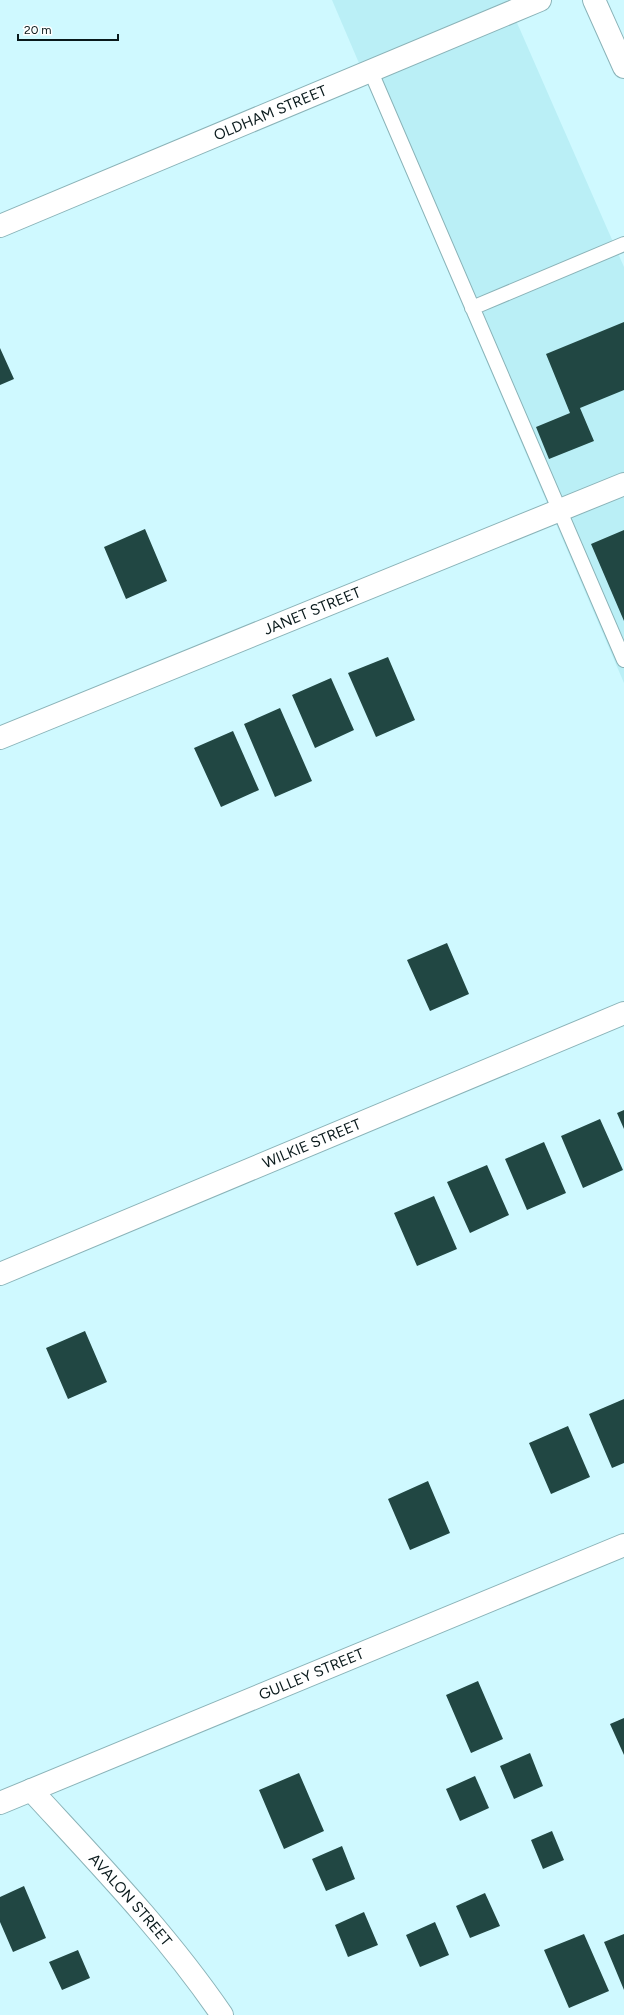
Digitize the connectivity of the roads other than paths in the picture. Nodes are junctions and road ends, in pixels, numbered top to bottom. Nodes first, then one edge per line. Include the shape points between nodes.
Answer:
1 (540, 0) edge
2 (594, 0) edge
3 (624, 67) edge
4 (370, 72) junction
5 (0, 226) edge
6 (624, 244) edge
7 (472, 308) junction
8 (624, 484) edge
9 (559, 511) junction
10 (624, 660) edge
11 (0, 738) edge
12 (624, 1014) edge
13 (0, 1274) edge
14 (624, 1545) edge
15 (31, 1790) junction
16 (0, 1803) edge
17 (222, 2015) edge

1 - 4 street, OLDHAM STREET
2 - 3 street
4 - 5 street, OLDHAM STREET
4 - 7 lane
6 - 7 lane
7 - 9 lane
8 - 9 street, JANET STREET
9 - 10 lane
9 - 11 street, JANET STREET
12 - 13 street, WILKIE STREET
14 - 15 street, GULLEY STREET
15 - 16 street, GULLEY STREET
15 - 17 street, AVALON STREET via 126,1892 196,1977

